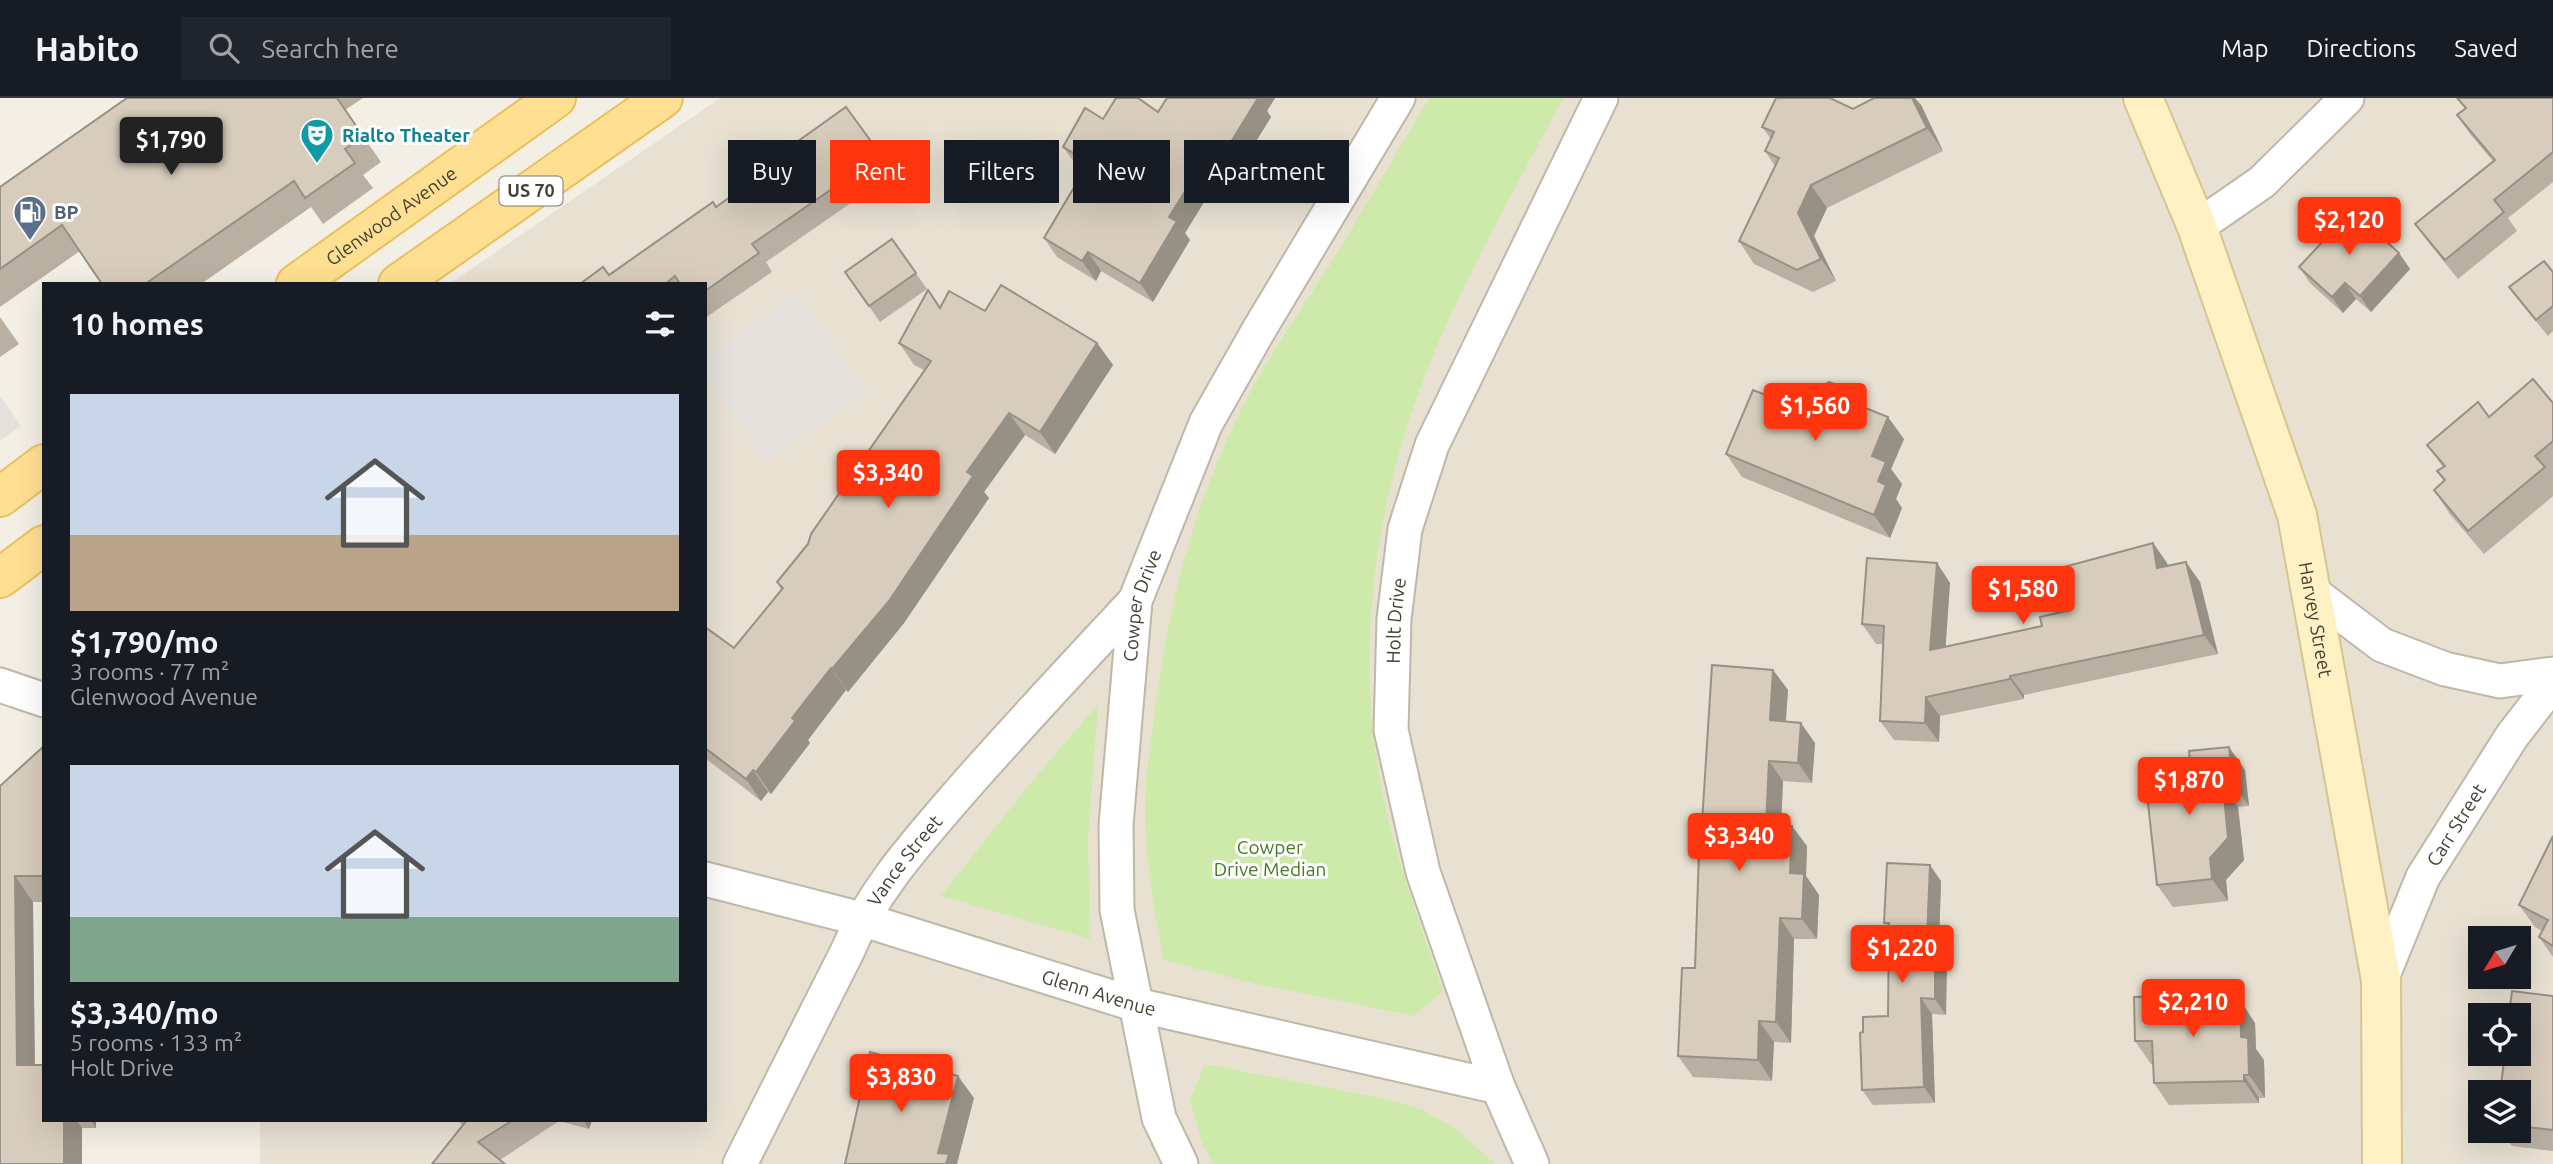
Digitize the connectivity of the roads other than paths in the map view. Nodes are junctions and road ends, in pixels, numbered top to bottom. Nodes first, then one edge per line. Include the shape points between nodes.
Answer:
1 (556, 98) edge
2 (663, 98) edge
3 (1398, 98) edge
4 (1601, 98) edge
5 (2143, 98) edge
6 (2347, 98) edge
7 (2197, 227) junction
8 (299, 282) edge
9 (401, 282) edge
10 (42, 466) edge
11 (0, 497) edge
12 (42, 546) edge
13 (0, 578) edge
14 (2312, 592) junction
15 (1135, 601) junction
16 (2553, 674) edge
17 (2553, 683) edge
18 (0, 685) edge
19 (42, 699) edge
20 (707, 880) edge
21 (861, 919) junction
22 (2381, 980) junction
23 (1137, 1004) junction
24 (1498, 1087) junction
25 (740, 1164) edge
26 (1181, 1164) edge
27 (1531, 1164) edge
28 (2382, 1164) edge

1 - 8 main road, Glenwood Avenue
2 - 9 main road, US 70
3 - 15 street, Cowper Drive via 1206,423
4 - 24 street, Holt Drive via 1432,445 1405,530 1394,620 1391,730 1423,872
5 - 7 street, Harvey Street
6 - 7 street via 2262,182
7 - 14 street, Harvey Street via 2297,515
10 - 11 main road
12 - 13 main road
14 - 16 street via 2382,645 2445,669 2500,681
14 - 22 street, Harvey Street
15 - 21 street, Vance Street via 906,854
15 - 23 street, Cowper Drive via 1116,825 1117,911
17 - 22 street, Carr Street via 2512,736 2423,877
18 - 19 street
20 - 21 street, Glenn Avenue
21 - 23 street, Glenn Avenue
21 - 25 street, Vance Street
22 - 28 street, Harvey Street
23 - 24 street, Glenn Avenue
23 - 26 street, Cowper Drive via 1159,1118
24 - 27 street, Holt Drive

